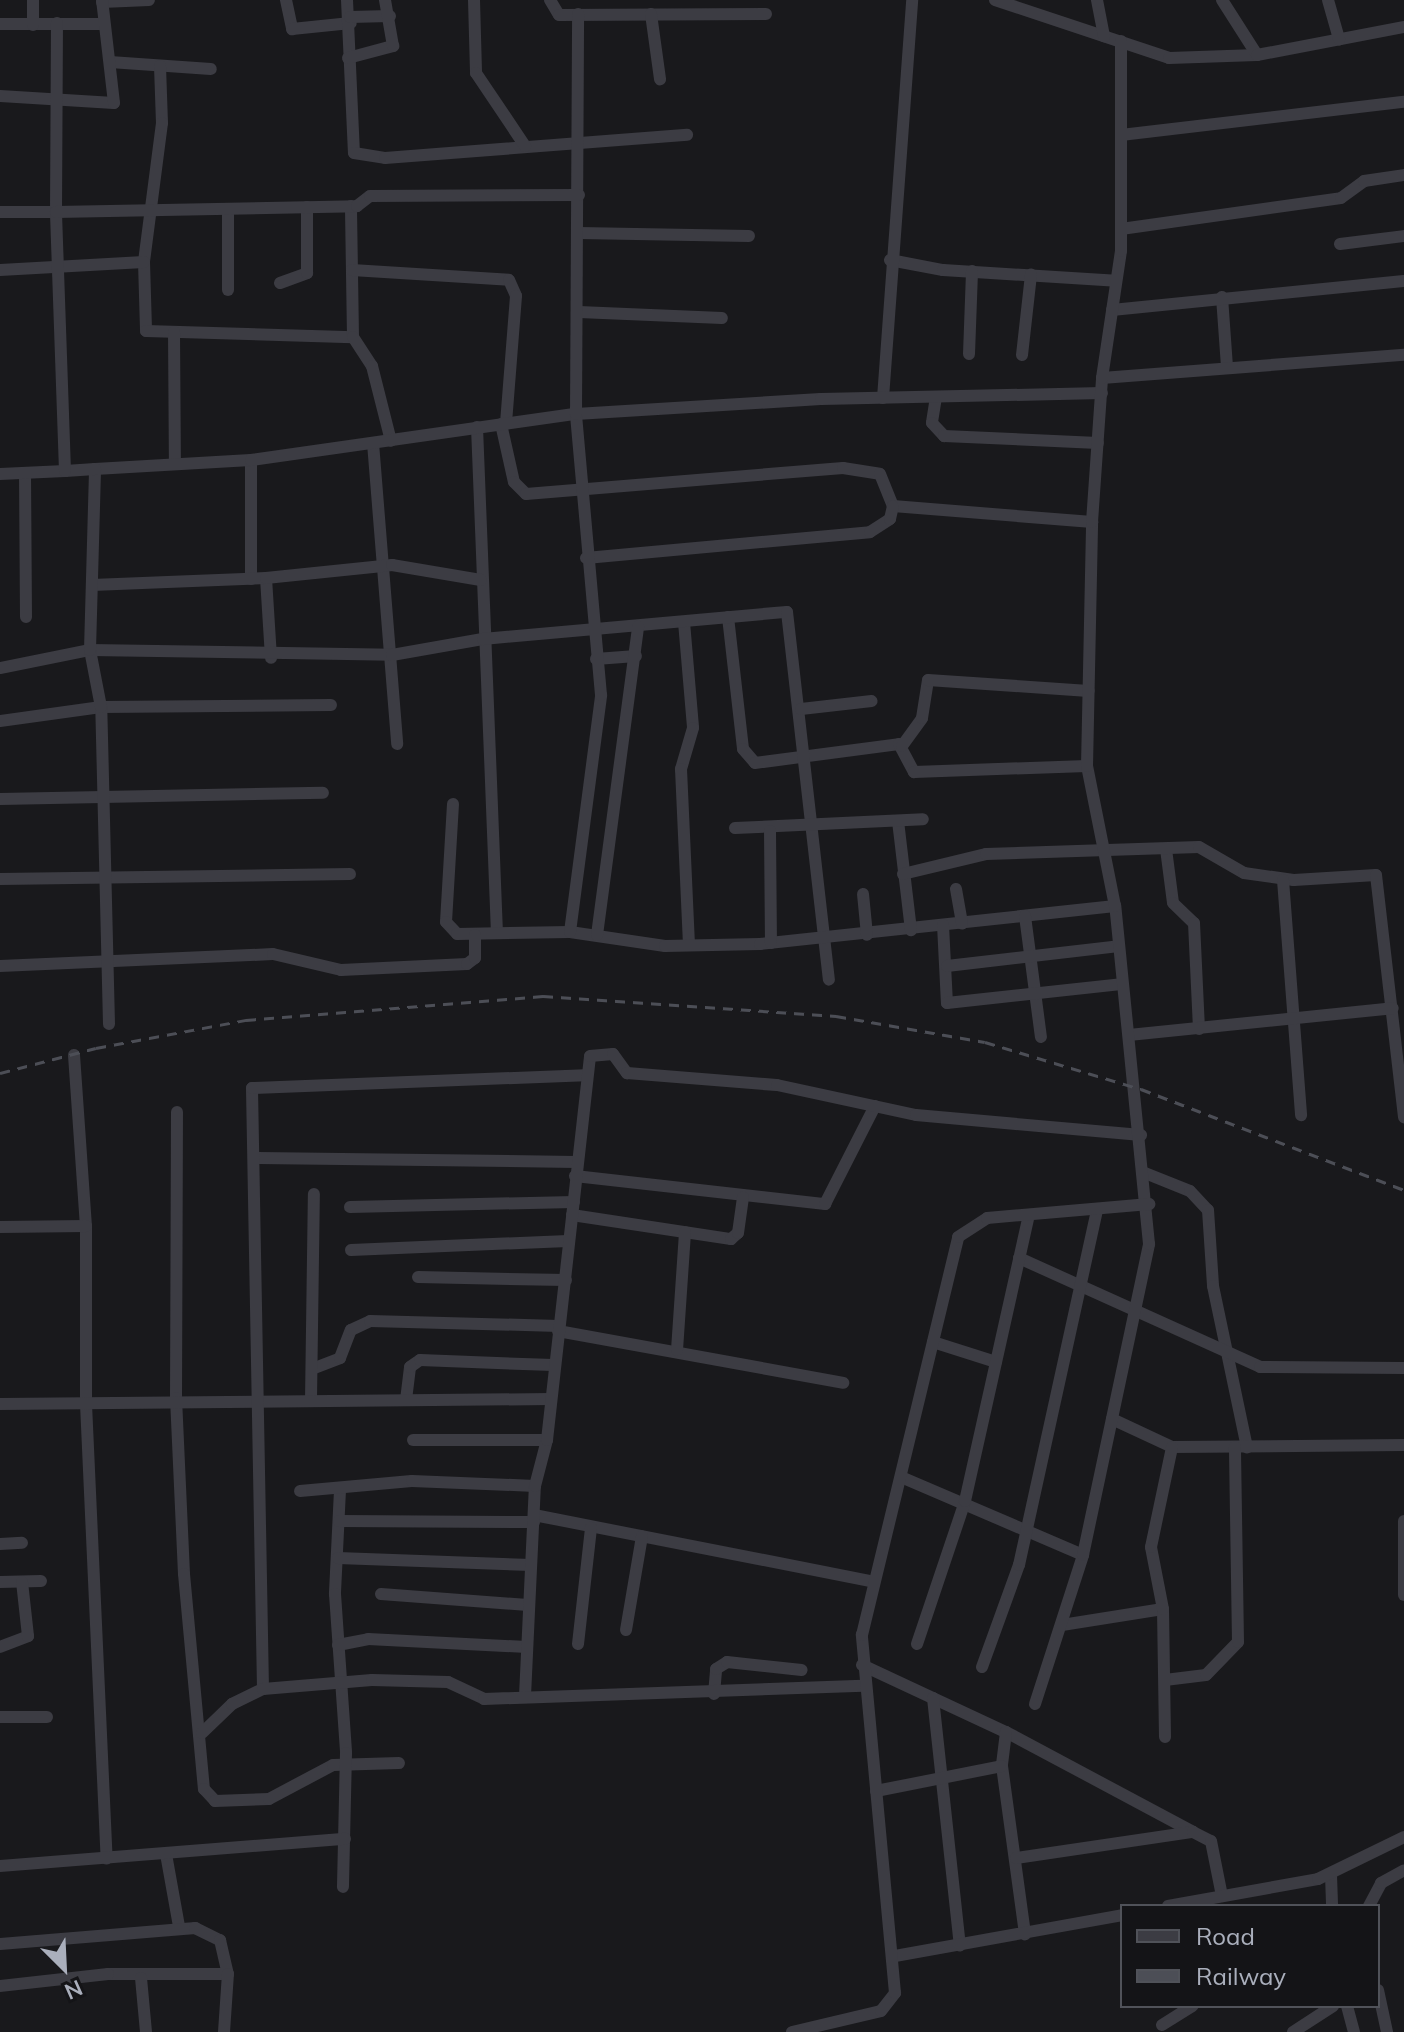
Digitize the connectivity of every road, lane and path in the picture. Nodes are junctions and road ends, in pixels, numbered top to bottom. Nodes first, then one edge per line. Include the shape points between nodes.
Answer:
1 (33, 0) edge
2 (149, 0) edge
3 (286, 0) edge
4 (347, 0) edge
5 (385, 0) edge
6 (474, 0) edge
7 (550, 0) edge
8 (912, 0) edge
9 (1097, 0) edge
10 (1222, 0) edge
11 (1328, 0) edge
12 (102, 1) edge
13 (1003, 2) edge
14 (578, 14) junction
15 (651, 14) junction
16 (766, 14) dead end
17 (390, 16) junction
18 (350, 20) junction
19 (57, 23) junction
20 (0, 24) edge
21 (101, 24) junction
22 (33, 25) junction
23 (1404, 27) edge
24 (1104, 36) junction
25 (1339, 39) junction
26 (1121, 41) junction
27 (1257, 55) junction
28 (348, 58) junction
29 (110, 62) junction
30 (160, 66) junction
31 (211, 69) dead end
32 (660, 79) dead end
33 (0, 96) edge
34 (60, 102) junction
35 (1404, 102) edge
36 (687, 135) dead end
37 (1121, 135) junction
38 (578, 144) junction
39 (525, 146) junction
40 (1404, 175) edge
41 (579, 195) junction
42 (351, 206) junction
43 (153, 207) junction
44 (307, 207) junction
45 (228, 209) junction
46 (0, 212) edge
47 (56, 212) junction
48 (1121, 229) junction
49 (579, 233) junction
50 (749, 236) dead end
51 (1404, 236) edge
52 (1340, 244) dead end
53 (890, 260) junction
54 (144, 262) junction
55 (56, 267) junction
56 (0, 270) edge
57 (352, 270) junction
58 (972, 271) junction
59 (1031, 275) junction
60 (1116, 281) junction
61 (1404, 281) edge
62 (280, 283) dead end
63 (228, 290) dead end
64 (1222, 297) junction
65 (1112, 310) junction
66 (579, 312) junction
67 (722, 318) dead end
68 (174, 332) junction
69 (353, 337) junction
70 (969, 354) dead end
71 (1022, 355) dead end
72 (1404, 355) edge
73 (1227, 367) junction
74 (1102, 378) junction
75 (1102, 393) junction
76 (936, 397) junction
77 (883, 398) junction
78 (576, 414) junction
79 (504, 423) junction
80 (477, 427) junction
81 (391, 441) junction
82 (373, 443) junction
83 (1098, 443) junction
84 (251, 460) junction
85 (175, 464) junction
86 (95, 469) junction
87 (65, 471) junction
88 (25, 473) junction
89 (0, 474) edge
90 (583, 492) junction
91 (893, 506) junction
92 (1092, 522) junction
93 (586, 558) junction
94 (386, 566) junction
95 (266, 578) junction
96 (251, 579) junction
97 (481, 580) junction
98 (92, 585) junction
99 (26, 617) dead end
100 (728, 617) junction
101 (684, 622) junction
102 (638, 627) junction
103 (593, 633) junction
104 (483, 639) junction
105 (90, 650) junction
106 (392, 655) junction
107 (636, 656) junction
108 (271, 658) junction
109 (596, 659) junction
110 (0, 668) edge
111 (1089, 691) junction
112 (872, 701) dead end
113 (331, 705) dead end
114 (101, 707) junction
115 (801, 709) junction
116 (0, 721) edge
117 (397, 744) dead end
118 (902, 746) junction
119 (806, 757) junction
120 (1087, 766) junction
121 (323, 793) dead end
122 (99, 794) junction
123 (0, 799) edge
124 (453, 804) dead end
125 (923, 819) dead end
126 (898, 821) junction
127 (735, 828) dead end
128 (812, 829) junction
129 (770, 831) junction
130 (1166, 849) junction
131 (1104, 851) junction
132 (101, 874) junction
133 (350, 874) dead end
134 (903, 874) junction
135 (0, 879) edge
136 (1283, 880) junction
137 (956, 889) dead end
138 (863, 894) dead end
139 (1115, 906) junction
140 (1025, 916) junction
141 (962, 923) junction
142 (943, 925) junction
143 (911, 930) junction
144 (570, 932) junction
145 (497, 933) junction
146 (475, 935) junction
147 (597, 935) junction
148 (867, 935) junction
149 (821, 941) junction
150 (771, 943) junction
151 (689, 945) junction
152 (1119, 946) junction
153 (1029, 956) junction
154 (104, 963) junction
155 (0, 966) edge
156 (947, 966) junction
157 (829, 980) dead end
158 (1121, 984) junction
159 (1033, 994) junction
160 (1393, 1008) junction
161 (1294, 1017) junction
162 (109, 1024) dead end
163 (1199, 1029) junction
164 (1129, 1035) junction
165 (1041, 1037) dead end
166 (74, 1055) dead end
167 (585, 1075) junction
168 (875, 1106) junction
169 (177, 1112) dead end
170 (1301, 1115) dead end
171 (1404, 1117) edge
172 (1141, 1135) junction
173 (258, 1158) junction
174 (576, 1169) junction
175 (1145, 1173) junction
176 (314, 1194) dead end
177 (743, 1197) junction
178 (1149, 1204) junction
179 (350, 1207) dead end
180 (573, 1209) junction
181 (1097, 1209) junction
182 (1029, 1215) junction
183 (86, 1226) junction
184 (0, 1227) edge
185 (685, 1232) junction
186 (568, 1241) junction
187 (351, 1250) dead end
188 (1019, 1258) junction
189 (418, 1277) dead end
190 (566, 1280) junction
191 (1079, 1286) junction
192 (1133, 1314) junction
193 (558, 1328) junction
194 (933, 1342) junction
195 (677, 1350) junction
196 (1229, 1355) junction
197 (996, 1362) junction
198 (553, 1365) junction
199 (1404, 1368) edge
200 (312, 1369) junction
201 (843, 1383) dead end
202 (176, 1398) junction
203 (551, 1399) junction
204 (257, 1400) junction
205 (311, 1400) junction
206 (406, 1400) junction
207 (0, 1404) edge
208 (86, 1404) junction
209 (1112, 1419) junction
210 (413, 1440) dead end
211 (547, 1440) junction
212 (1404, 1445) edge
213 (1172, 1447) junction
214 (1241, 1447) junction
215 (901, 1477) junction
216 (535, 1486) junction
217 (340, 1490) junction
218 (300, 1491) dead end
219 (965, 1501) junction
220 (534, 1518) junction
221 (339, 1521) junction
222 (1404, 1521) edge
223 (591, 1528) junction
224 (1025, 1528) junction
225 (642, 1536) junction
226 (22, 1543) dead end
227 (0, 1544) edge
228 (1083, 1555) junction
229 (338, 1558) junction
230 (531, 1565) junction
231 (41, 1581) dead end
232 (871, 1581) junction
233 (0, 1582) edge
234 (22, 1582) junction
235 (381, 1594) dead end
236 (1404, 1595) edge
237 (528, 1605) junction
238 (1163, 1609) junction
239 (1062, 1625) junction
240 (626, 1630) dead end
241 (578, 1644) dead end
242 (917, 1644) dead end
243 (338, 1645) junction
244 (0, 1647) edge
245 (527, 1647) junction
246 (862, 1665) junction
247 (982, 1667) dead end
248 (802, 1670) dead end
249 (1165, 1680) junction
250 (341, 1685) junction
251 (863, 1686) junction
252 (263, 1689) junction
253 (714, 1694) junction
254 (525, 1696) junction
255 (933, 1698) junction
256 (1035, 1704) dead end
257 (0, 1717) edge
258 (47, 1717) dead end
259 (1006, 1732) junction
260 (202, 1733) junction
261 (1165, 1737) dead end
262 (399, 1763) dead end
263 (346, 1764) junction
264 (1002, 1766) junction
265 (943, 1781) junction
266 (876, 1791) junction
267 (1193, 1832) junction
268 (1404, 1837) edge
269 (345, 1839) junction
270 (166, 1854) junction
271 (1016, 1858) junction
272 (107, 1859) junction
273 (0, 1866) edge
274 (1404, 1870) edge
275 (1331, 1875) junction
276 (343, 1887) dead end
277 (1222, 1896) junction
278 (1179, 1904) edge
279 (1332, 1904) edge
280 (1370, 1904) edge
281 (1120, 1915) edge
282 (179, 1926) junction
283 (1025, 1934) junction
284 (0, 1944) edge
285 (960, 1946) junction
286 (895, 1956) junction
287 (228, 1974) junction
288 (141, 1978) junction
289 (3, 1988) edge
290 (1380, 1999) edge
291 (1190, 2008) edge
292 (1330, 2008) edge
293 (1348, 2008) edge
294 (1162, 2025) dead end
295 (830, 2028) edge
296 (146, 2032) edge
297 (224, 2032) edge
298 (792, 2032) edge
299 (1293, 2032) edge
300 (1354, 2032) edge
301 (1387, 2032) edge

1 - 22 street
2 - 12 street
3 - 18 street via 292,29
4 - 18 street
5 - 17 street
6 - 39 street via 476,73
7 - 14 street via 559,15
8 - 53 street
9 - 24 street
10 - 27 street
11 - 25 street
12 - 21 street
13 - 24 street
14 - 15 street
14 - 38 street
15 - 16 street
15 - 32 street
17 - 18 street
17 - 28 street via 393,46
18 - 28 street
19 - 21 street
19 - 22 street
19 - 34 street
20 - 22 street
21 - 29 street
23 - 25 street
24 - 26 street
25 - 27 street
26 - 27 street via 1193,61
26 - 37 street
28 - 39 street via 354,153 385,158
29 - 30 street
29 - 34 street via 114,103
30 - 31 street
30 - 43 street via 162,123
33 - 34 street
34 - 47 street
35 - 37 street
36 - 38 street
37 - 48 street
38 - 39 street
38 - 41 street
40 - 48 street via 1364,181 1341,198
41 - 42 street via 370,196
41 - 49 street
42 - 44 street
42 - 57 street
43 - 45 street
43 - 47 street
43 - 54 street
44 - 45 street
44 - 62 street via 307,273
45 - 63 street
46 - 47 street
47 - 55 street
48 - 60 street
49 - 50 street
49 - 66 street
51 - 52 street
53 - 58 street
53 - 77 street
54 - 55 street
54 - 68 street via 146,331
55 - 56 street
55 - 87 street
57 - 69 street
57 - 79 street via 509,280 516,296
58 - 59 street
58 - 70 street
59 - 60 street
59 - 71 street
60 - 65 street
61 - 64 street
64 - 65 street
64 - 73 street
65 - 74 street
66 - 67 street
66 - 78 street
68 - 69 street
68 - 85 street
69 - 81 street via 372,366
72 - 73 street
73 - 74 street
74 - 75 street
75 - 76 street
75 - 83 street
76 - 77 street
76 - 83 street via 932,423 944,436
77 - 78 street
78 - 79 street
78 - 90 street
79 - 80 street
79 - 90 street via 520,491
80 - 81 street
80 - 97 street
81 - 82 street
82 - 84 street
82 - 94 street
83 - 92 street
84 - 85 street
84 - 96 street
85 - 86 street
86 - 87 street
86 - 98 street
87 - 88 street
88 - 89 street
88 - 99 street
90 - 91 street via 843,468 880,474
90 - 93 street
91 - 92 street
91 - 93 street via 890,519 870,532
92 - 111 street
93 - 103 street
94 - 95 street
94 - 97 street
94 - 106 street
95 - 96 street
95 - 108 street
96 - 98 street
97 - 104 street
98 - 105 street
100 - 101 street
100 - 115 street via 787,612
100 - 119 street via 747,757 767,764
101 - 102 street
101 - 151 street via 693,728 681,769
102 - 103 street
102 - 107 street
103 - 104 street
103 - 109 street
104 - 106 street
104 - 145 street via 492,715
105 - 108 street
105 - 110 street
105 - 114 street
106 - 108 street
106 - 117 street
107 - 109 street
107 - 147 street
109 - 144 street via 600,714
111 - 118 street via 928,680 922,718
111 - 120 street
112 - 115 street
113 - 114 street
114 - 116 street
114 - 122 street
115 - 119 street
118 - 119 street
118 - 120 street via 914,772
119 - 128 street
120 - 131 street
121 - 122 street
122 - 123 street
122 - 132 street
124 - 146 street via 446,922 452,932
125 - 126 street
126 - 128 street
126 - 134 street
127 - 129 street
128 - 129 street
128 - 149 street
129 - 150 street
130 - 131 street
130 - 136 street via 1199,847 1224,866
130 - 163 street via 1173,903 1194,923
131 - 134 street via 986,854
131 - 139 street
132 - 133 street
132 - 135 street
132 - 154 street
134 - 143 street
136 - 160 street via 1370,873 1380,880
136 - 161 street
137 - 141 street
138 - 148 street
139 - 140 street
139 - 152 street
140 - 141 street
140 - 153 street
141 - 142 street
142 - 143 street
142 - 156 street
143 - 148 street
144 - 145 street
144 - 147 street
145 - 146 street
146 - 154 street via 475,958 467,964 341,970 273,954
147 - 151 street
148 - 149 street
149 - 150 street
149 - 157 street
150 - 151 street
152 - 153 street
152 - 158 street
153 - 156 street
153 - 159 street
154 - 155 street
154 - 162 street
156 - 159 street via 947,1003
158 - 159 street
158 - 164 street
159 - 165 street
160 - 161 street
160 - 171 street
161 - 163 street
161 - 170 street
163 - 164 street
164 - 172 street
166 - 183 street
167 - 168 street via 590,1056 613,1054 627,1073 777,1085
167 - 173 street via 252,1088
167 - 174 street
168 - 172 street via 947,1119
168 - 177 street via 833,1199 809,1206
169 - 202 street
172 - 175 street
173 - 174 street
173 - 204 street
174 - 177 street
174 - 180 street
175 - 178 street
175 - 196 street via 1190,1191 1208,1210 1209,1261
176 - 200 street
177 - 185 street via 735,1237
178 - 181 street
178 - 192 street via 1149,1244
179 - 180 street
180 - 185 street
180 - 186 street
181 - 182 street
181 - 191 street
182 - 188 street
182 - 194 street via 979,1221 958,1237
183 - 184 street
183 - 208 street
185 - 195 street
186 - 187 street
186 - 190 street
188 - 191 street
188 - 197 street
189 - 190 street
190 - 193 street
191 - 192 street
191 - 224 street
192 - 196 street
192 - 209 street
193 - 195 street
193 - 198 street
193 - 200 street via 370,1321 351,1330 340,1358
194 - 197 street
194 - 215 street
195 - 201 street
196 - 199 street via 1278,1369
196 - 214 street
197 - 219 street
198 - 203 street
198 - 206 street via 420,1360 410,1367
200 - 205 street
202 - 204 street
202 - 208 street
202 - 260 street via 184,1574
203 - 206 street
203 - 211 street
204 - 205 street
204 - 252 street
205 - 206 street
207 - 208 street
208 - 272 street
209 - 213 street
209 - 228 street
210 - 211 street
211 - 216 street
212 - 214 street
213 - 214 street
213 - 238 street via 1151,1547
214 - 249 street via 1238,1642 1206,1675
215 - 219 street
215 - 232 street
216 - 217 street via 412,1481
216 - 220 street
217 - 218 street
217 - 221 street
219 - 224 street
219 - 242 street
220 - 221 street
220 - 223 street
220 - 230 street
221 - 229 street
222 - 236 street
223 - 225 street
223 - 241 street
224 - 228 street
224 - 247 street via 1013,1584
225 - 232 street
225 - 240 street
226 - 227 street
228 - 239 street
229 - 230 street
229 - 243 street
230 - 237 street
231 - 234 street
232 - 246 street
233 - 234 street
234 - 244 street via 28,1636
235 - 237 street
237 - 245 street
238 - 239 street
238 - 249 street
239 - 256 street
243 - 245 street via 368,1639
243 - 250 street
245 - 254 street
246 - 251 street
246 - 255 street
248 - 253 street via 727,1662 716,1669
249 - 261 street
250 - 252 street
250 - 254 street via 421,1678 448,1682 484,1699
250 - 263 street
251 - 253 street
251 - 266 street
252 - 260 street via 232,1704
253 - 254 street
255 - 259 street
255 - 265 street
257 - 258 street
259 - 264 street
259 - 267 street
260 - 263 street via 204,1789 215,1801 277,1798 322,1768
262 - 263 street
263 - 269 street
264 - 265 street
264 - 271 street
265 - 266 street
265 - 285 street
266 - 286 street
267 - 271 street
267 - 277 street via 1211,1841
268 - 275 street
269 - 270 street
269 - 276 street
270 - 272 street
270 - 282 street
271 - 283 street
272 - 273 street
274 - 280 street via 1381,1883
275 - 277 street
275 - 279 street
277 - 278 street
281 - 283 street
282 - 284 street
282 - 287 street via 216,1934
283 - 285 street
285 - 286 street
286 - 295 street via 895,1993 887,2007
287 - 288 street
287 - 297 street
288 - 289 street via 108,1974
288 - 296 street
290 - 301 street
291 - 294 street
292 - 299 street
293 - 300 street
295 - 298 street

